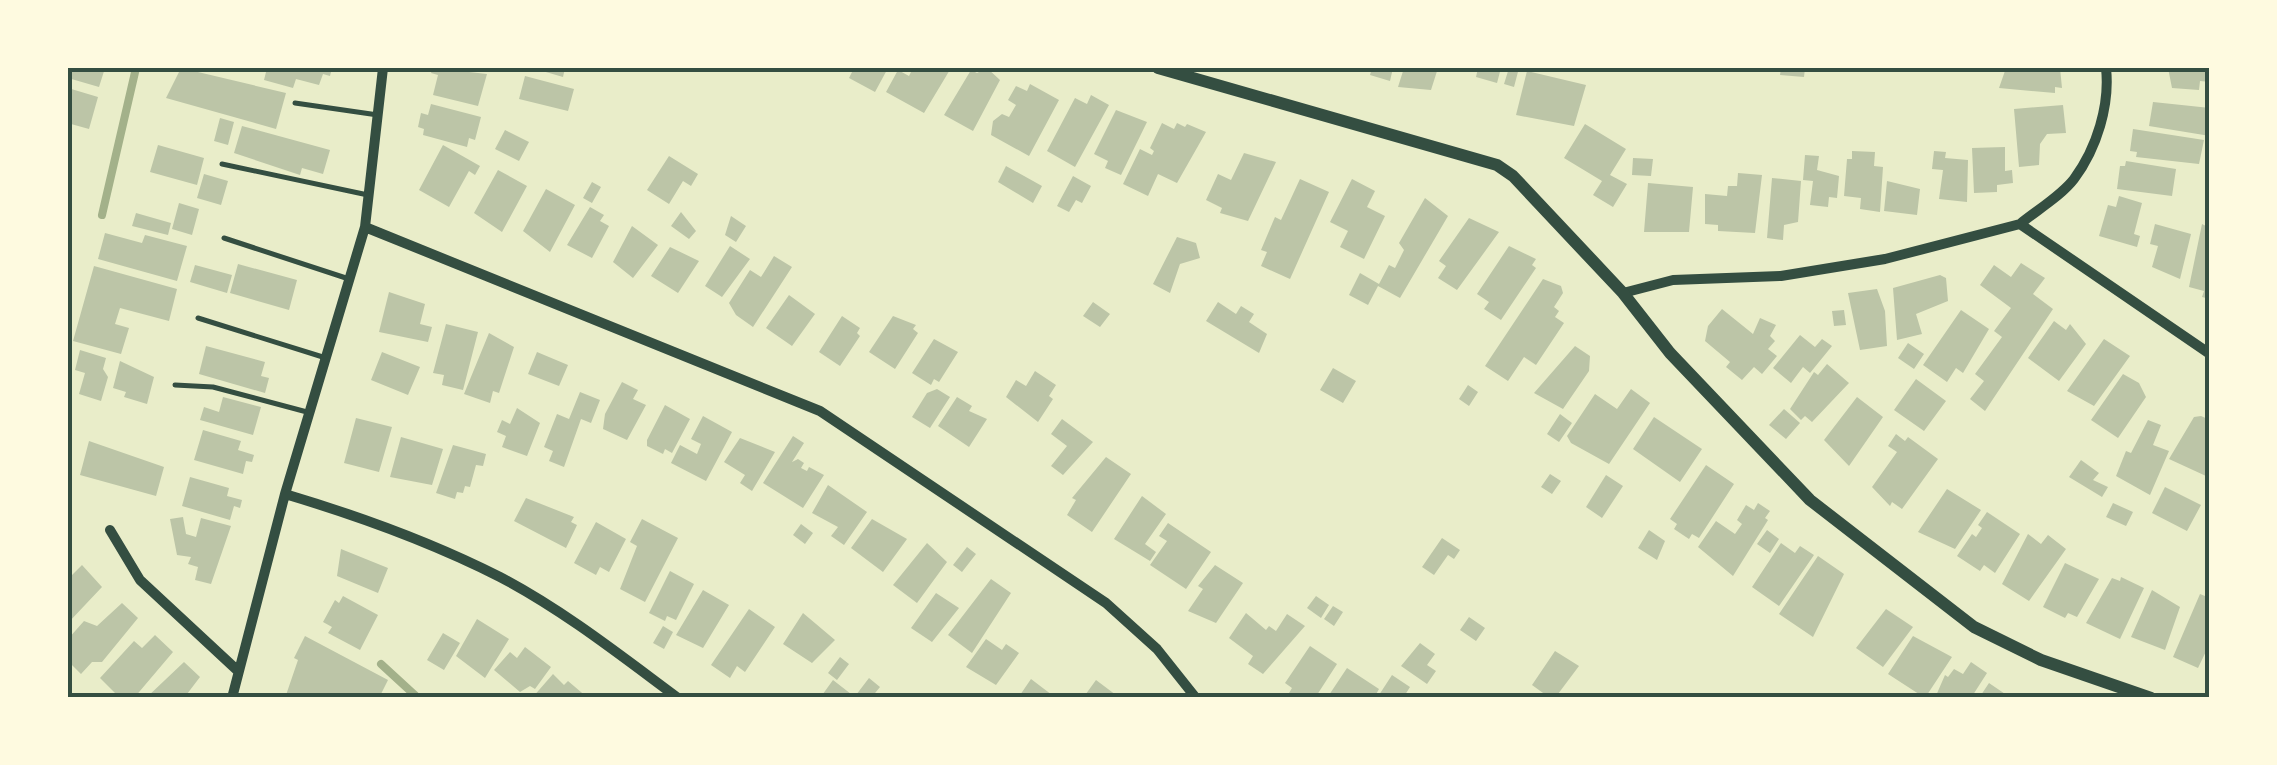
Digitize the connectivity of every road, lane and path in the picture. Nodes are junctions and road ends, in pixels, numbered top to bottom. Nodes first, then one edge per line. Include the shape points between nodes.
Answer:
1 (383, 68) edge
2 (1158, 68) edge
3 (2106, 68) edge
4 (295, 103) dead end
5 (378, 115) junction
6 (222, 164) dead end
7 (371, 196) junction
8 (2020, 224) junction
9 (364, 227) junction
10 (224, 238) dead end
11 (349, 280) junction
12 (1623, 293) junction
13 (198, 318) dead end
14 (2210, 354) edge
15 (326, 358) junction
16 (176, 384) dead end
17 (310, 413) junction
18 (286, 494) junction
19 (110, 530) dead end
20 (238, 671) junction
21 (232, 698) edge
22 (678, 698) edge
23 (1196, 698) edge
24 (2151, 698) edge

1 - 5 street
2 - 12 street via 1497,164
3 - 8 street via 2100,128 2074,180
4 - 5 lane
5 - 7 street
6 - 7 lane
7 - 9 street
8 - 12 street via 1885,259 1780,276 1672,280
8 - 14 street
9 - 11 street
9 - 23 street via 820,411 1106,603 1157,649
10 - 11 lane
11 - 15 street
12 - 24 street via 1670,353 1810,500 1974,627 2042,660
13 - 15 lane
15 - 17 street
16 - 17 lane via 214,387
17 - 18 street
18 - 20 street
18 - 22 street via 396,531 502,578
19 - 20 street via 140,580
20 - 21 street

